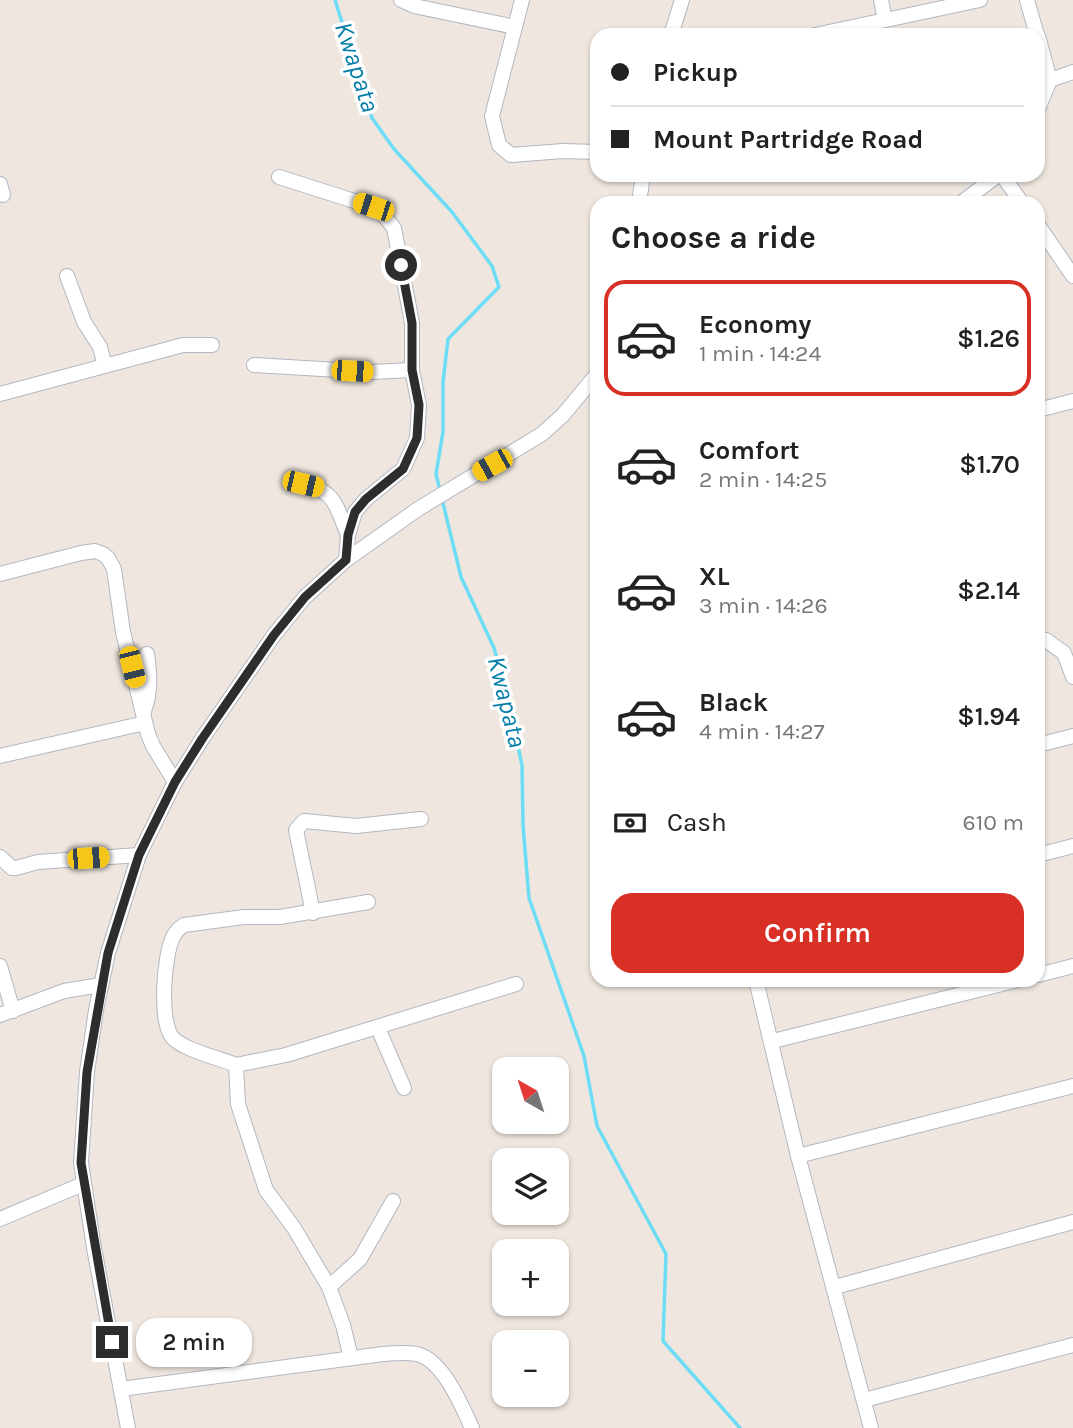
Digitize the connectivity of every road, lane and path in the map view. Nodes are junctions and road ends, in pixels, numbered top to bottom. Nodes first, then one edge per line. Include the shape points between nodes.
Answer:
1 (401, 0) edge
2 (522, 0) edge
3 (682, 0) edge
4 (880, 0) edge
5 (980, 0) edge
6 (1027, 0) edge
7 (885, 20) junction
8 (515, 27) junction
9 (673, 28) edge
10 (848, 28) edge
11 (1036, 28) edge
12 (1045, 62) edge
13 (1073, 72) edge
14 (1050, 80) junction
15 (1045, 92) edge
16 (590, 152) edge
17 (279, 177) dead end
18 (990, 182) edge
19 (1006, 182) edge
20 (971, 196) edge
21 (1016, 196) edge
22 (1045, 235) edge
23 (67, 276) dead end
24 (1073, 276) edge
25 (212, 345) dead end
26 (254, 365) dead end
27 (105, 366) junction
28 (412, 370) junction
29 (590, 387) edge
30 (0, 394) edge
31 (1073, 401) edge
32 (1045, 408) edge
33 (303, 484) dead end
34 (348, 535) junction
35 (346, 560) junction
36 (0, 574) edge
37 (1045, 640) edge
38 (148, 654) dead end
39 (1073, 677) edge
40 (144, 718) junction
41 (1073, 736) edge
42 (1045, 744) edge
43 (0, 756) edge
44 (175, 782) junction
45 (421, 818) dead end
46 (1073, 846) edge
47 (1045, 853) edge
48 (139, 855) junction
49 (0, 858) edge
50 (368, 902) dead end
51 (313, 913) junction
52 (0, 966) edge
53 (1073, 966) edge
54 (1045, 973) edge
55 (516, 984) dead end
56 (101, 985) junction
57 (758, 987) edge
58 (990, 987) edge
59 (6, 1013) edge
60 (378, 1028) junction
61 (773, 1041) junction
62 (236, 1065) junction
63 (1073, 1086) edge
64 (404, 1088) dead end
65 (799, 1156) junction
66 (83, 1184) junction
67 (393, 1201) dead end
68 (0, 1219) edge
69 (1073, 1222) edge
70 (329, 1287) junction
71 (835, 1287) junction
72 (1073, 1345) edge
73 (351, 1358) junction
74 (121, 1389) junction
75 (864, 1400) junction
76 (128, 1428) edge
77 (472, 1428) edge
78 (871, 1428) edge

1 - 8 street
2 - 8 street
3 - 9 street
4 - 7 street
5 - 7 street
6 - 11 street
7 - 10 street
8 - 16 street via 492,116 499,145 511,155
12 - 14 street
13 - 14 street
14 - 15 street
17 - 28 street via 373,207 389,220 412,323
18 - 20 street
19 - 21 street
22 - 24 street
23 - 27 street
25 - 27 street via 183,345
26 - 28 street
27 - 30 street
28 - 34 street via 419,405 417,438 403,469 359,506
29 - 35 street via 542,434 418,509
31 - 32 street
33 - 34 street via 329,493
34 - 35 street
35 - 44 street via 305,597 274,635
36 - 40 street via 81,553 95,551 108,558
37 - 39 street via 1064,653
38 - 40 street via 150,685
40 - 43 street
40 - 44 street via 153,746
41 - 42 street
44 - 48 street
45 - 51 street via 356,826 304,821 298,825
46 - 47 street
48 - 49 street via 38,862 16,868
48 - 56 street
50 - 51 street
51 - 62 street via 184,925 172,938 163,995 172,1037
52 - 59 street
53 - 54 street
55 - 60 street
56 - 59 street via 64,991
56 - 66 street via 87,1072
57 - 61 street
58 - 61 street
60 - 62 street
60 - 64 street
61 - 65 street
62 - 70 street via 238,1104 266,1190
63 - 65 street
65 - 71 street
66 - 68 street
66 - 74 street
67 - 70 street via 360,1259
69 - 71 street
70 - 73 street
71 - 75 street
72 - 75 street
73 - 74 street
73 - 77 street via 420,1355 446,1378
74 - 76 street
75 - 78 street

